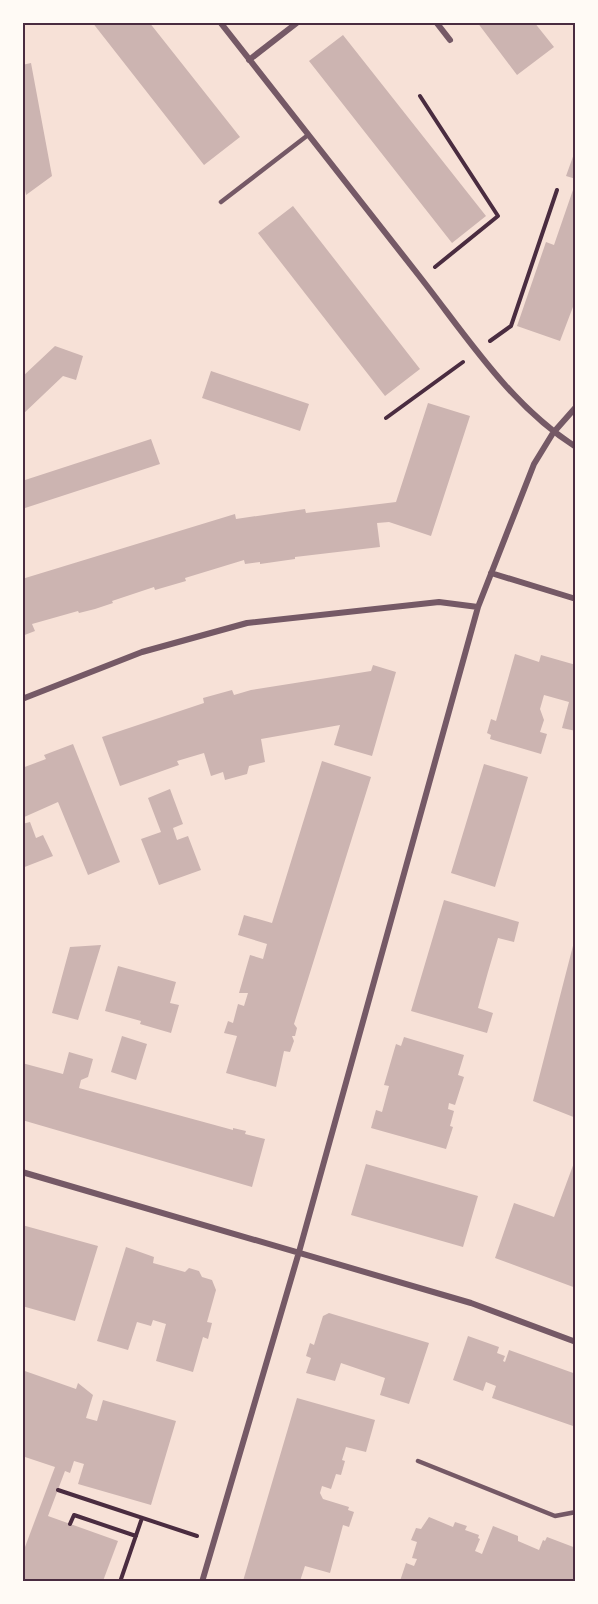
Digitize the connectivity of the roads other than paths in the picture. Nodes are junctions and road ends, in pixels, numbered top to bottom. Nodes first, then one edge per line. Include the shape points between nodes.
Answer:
1 (220, 22) edge
2 (298, 22) edge
3 (436, 22) edge
4 (450, 40) dead end
5 (249, 60) junction
6 (309, 135) junction
7 (221, 202) dead end
8 (576, 407) edge
9 (553, 433) junction
10 (576, 447) edge
11 (491, 573) junction
12 (576, 599) edge
13 (478, 607) junction
14 (22, 699) edge
15 (22, 1172) edge
16 (299, 1252) junction
17 (576, 1342) edge
18 (418, 1461) dead end
19 (576, 1512) edge
20 (202, 1581) edge

1 - 5 street
2 - 5 street
3 - 4 street
5 - 6 street
6 - 7 lane
6 - 9 street via 477,351 530,413
8 - 9 street
9 - 10 street
9 - 11 street via 534,464
11 - 12 street
11 - 13 street
13 - 14 street via 440,602 247,623 142,652
13 - 16 street
15 - 16 street
16 - 17 street via 471,1303
16 - 20 street
18 - 19 lane via 555,1516

